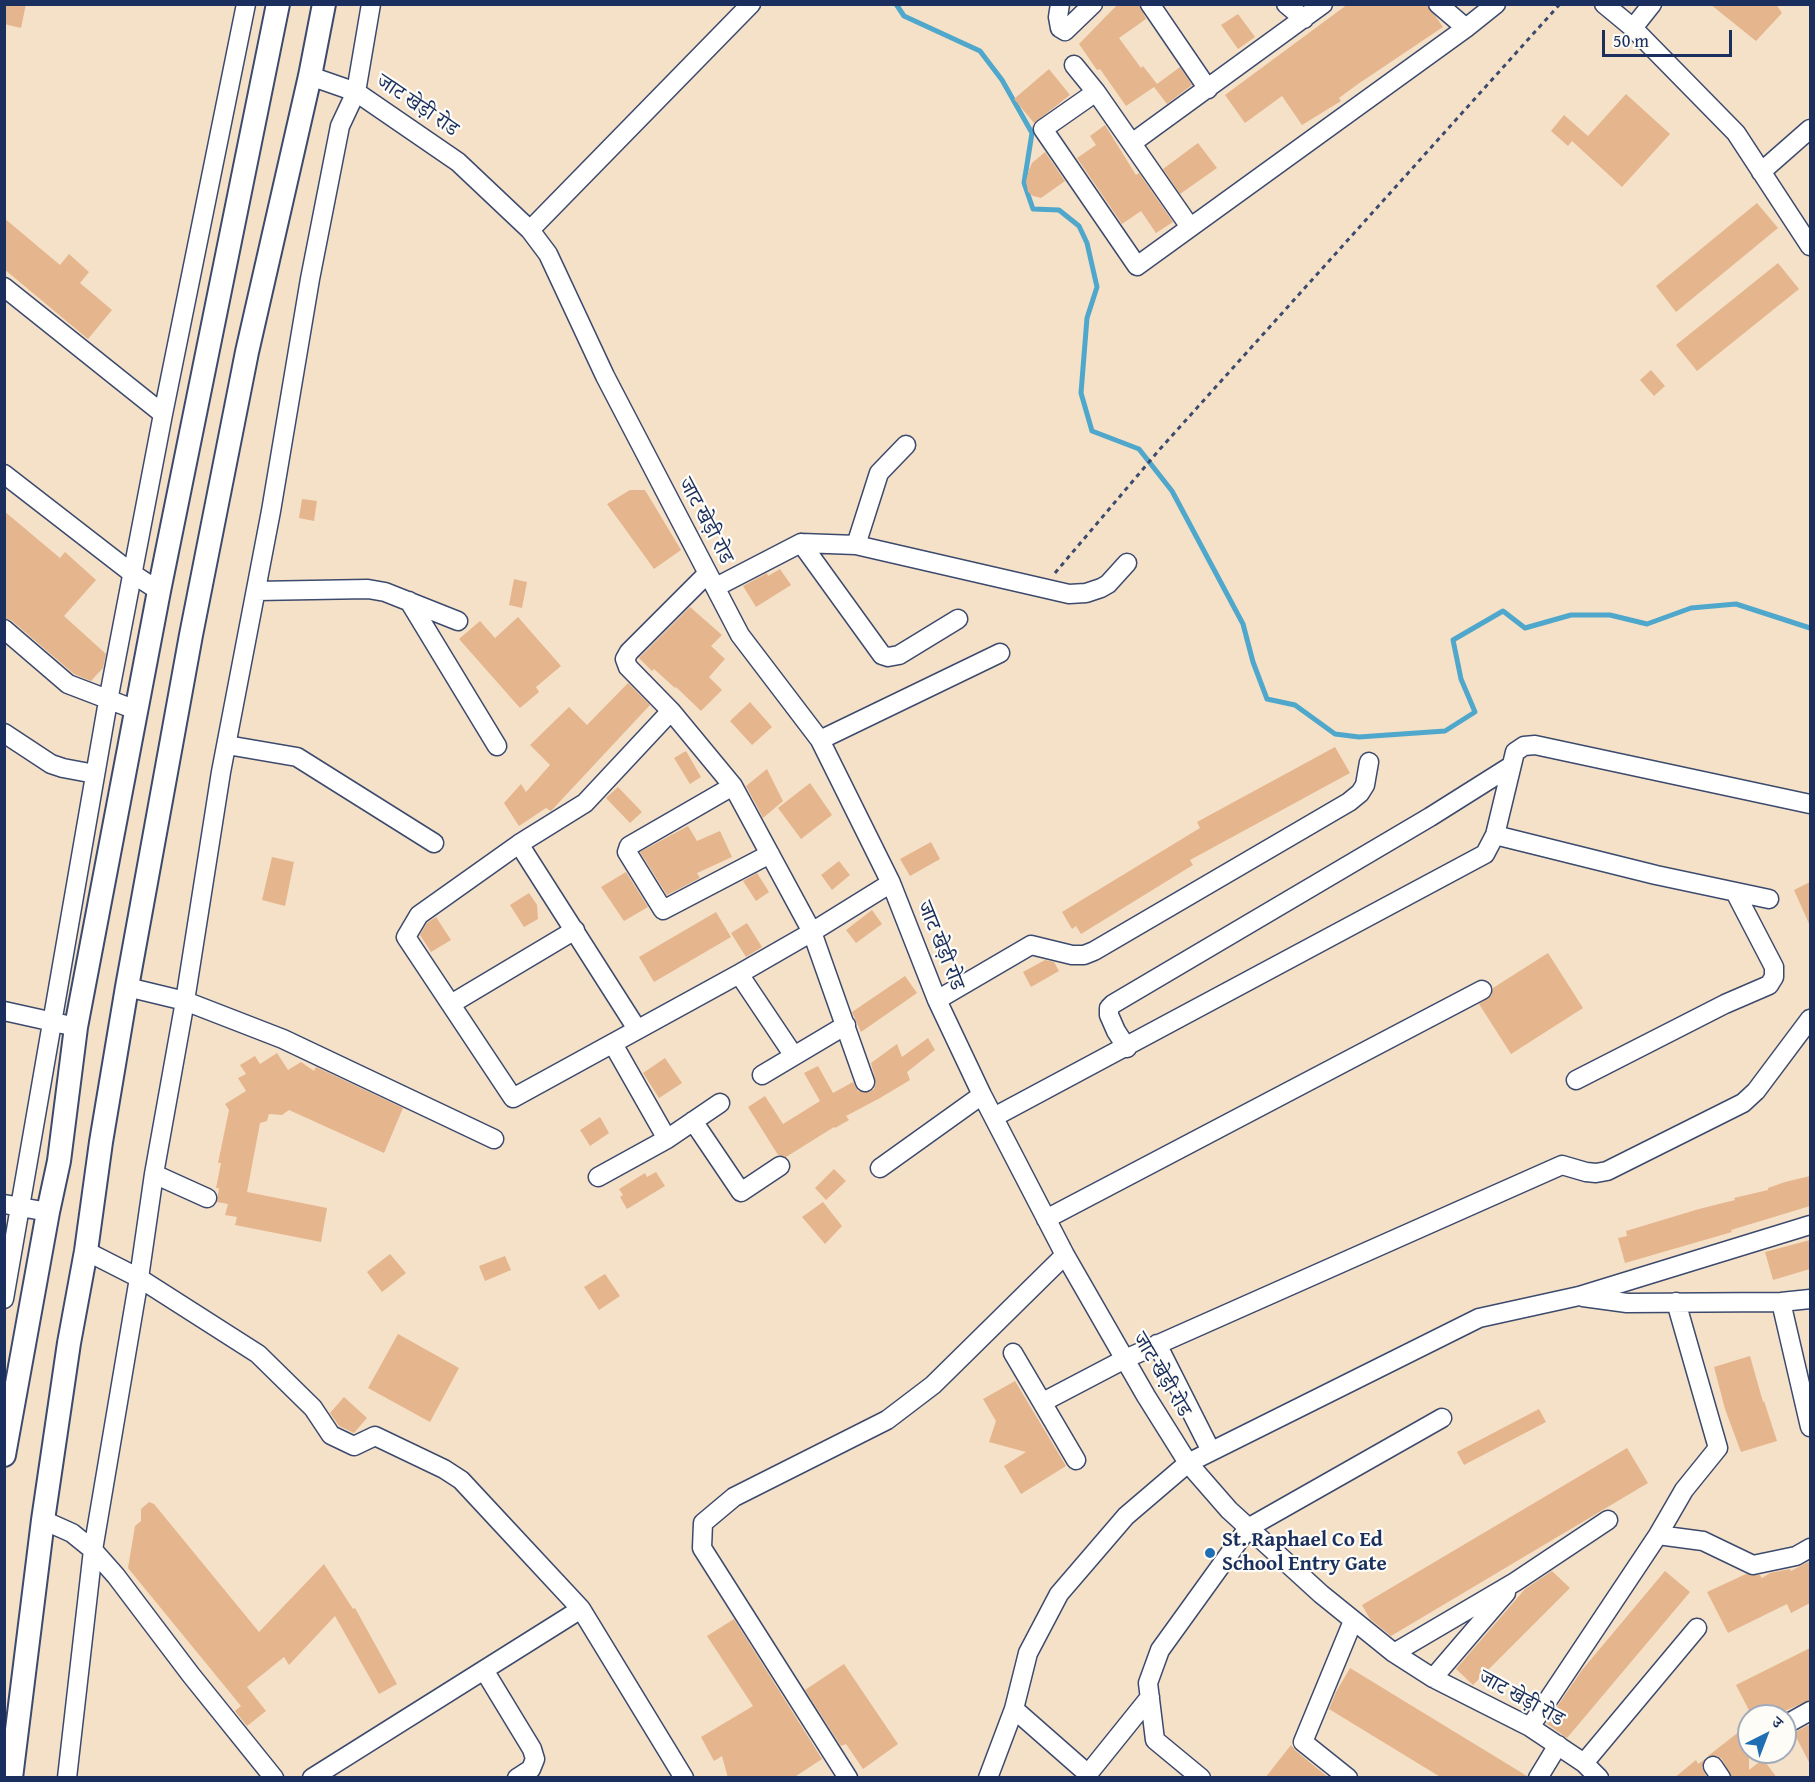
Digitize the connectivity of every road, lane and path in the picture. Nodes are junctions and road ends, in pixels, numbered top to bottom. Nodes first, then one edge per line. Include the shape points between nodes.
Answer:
1 (246, 4) edge
2 (278, 4) edge
3 (324, 4) edge
4 (371, 4) edge
5 (751, 4) edge
6 (1060, 4) edge
7 (1093, 4) edge
8 (1150, 4) edge
9 (1286, 4) edge
10 (1323, 4) edge
11 (1438, 4) edge
12 (1496, 4) edge
13 (1560, 4) edge
14 (1604, 4) edge
15 (1652, 4) edge
16 (1304, 19) junction
17 (1466, 28) junction
18 (1633, 28) junction
19 (1074, 65) dead end
20 (310, 76) junction
21 (1208, 89) junction
22 (356, 92) junction
23 (1096, 92) junction
24 (1810, 129) edge
25 (1132, 143) junction
26 (1761, 172) junction
27 (1190, 227) junction
28 (530, 230) junction
29 (1810, 246) edge
30 (4, 287) edge
31 (163, 414) junction
32 (906, 445) dead end
33 (4, 474) edge
34 (801, 543) junction
35 (856, 545) junction
36 (1127, 563) dead end
37 (134, 574) junction
38 (711, 581) junction
39 (1043, 587) junction
40 (159, 591) junction
41 (256, 591) junction
42 (409, 601) junction
43 (958, 620) dead end
44 (458, 621) dead end
45 (4, 629) edge
46 (1000, 652) dead end
47 (108, 701) junction
48 (136, 710) junction
49 (671, 711) junction
50 (4, 733) edge
51 (820, 740) junction
52 (227, 745) junction
53 (497, 746) dead end
54 (1369, 762) dead end
55 (1511, 766) junction
56 (95, 774) junction
57 (733, 786) junction
58 (1810, 804) edge
59 (1495, 835) junction
60 (434, 843) dead end
61 (519, 844) junction
62 (770, 854) junction
63 (891, 883) junction
64 (1735, 892) junction
65 (1769, 899) dead end
66 (575, 930) junction
67 (812, 932) junction
68 (739, 974) junction
69 (127, 987) junction
70 (1482, 990) dead end
71 (937, 1000) junction
72 (185, 1001) junction
73 (451, 1004) junction
74 (4, 1011) edge
75 (1810, 1019) edge
76 (51, 1022) junction
77 (846, 1025) junction
78 (76, 1027) junction
79 (638, 1029) junction
80 (613, 1044) junction
81 (1126, 1048) junction
82 (794, 1056) junction
83 (762, 1075) dead end
84 (1576, 1080) dead end
85 (865, 1082) dead end
86 (982, 1095) junction
87 (720, 1103) dead end
88 (994, 1117) junction
89 (693, 1121) junction
90 (494, 1139) dead end
91 (667, 1139) junction
92 (780, 1166) dead end
93 (880, 1168) dead end
94 (154, 1174) junction
95 (598, 1177) dead end
96 (207, 1198) dead end
97 (13, 1205) edge
98 (48, 1212) junction
99 (1046, 1219) junction
100 (1810, 1225) edge
101 (86, 1251) junction
102 (1065, 1255) junction
103 (139, 1278) junction
104 (1579, 1296) junction
105 (4, 1299) edge
106 (1810, 1299) edge
107 (1676, 1302) junction
108 (1781, 1302) junction
109 (1157, 1344) junction
110 (1013, 1353) dead end
111 (1125, 1359) junction
112 (1042, 1402) junction
113 (1442, 1418) dead end
114 (1810, 1428) edge
115 (1211, 1451) junction
116 (4, 1455) edge
117 (1076, 1460) dead end
118 (1188, 1463) junction
119 (43, 1520) junction
120 (1608, 1520) dead end
121 (1248, 1528) junction
122 (1658, 1535) junction
123 (1810, 1548) edge
124 (93, 1550) junction
125 (1515, 1582) junction
126 (581, 1609) junction
127 (1353, 1621) junction
128 (1697, 1628) dead end
129 (1394, 1653) junction
130 (483, 1670) junction
131 (1433, 1677) junction
132 (1150, 1697) junction
133 (1014, 1709) junction
134 (1530, 1727) junction
135 (1558, 1745) junction
136 (1584, 1763) junction
137 (11, 1778) edge
138 (67, 1778) edge
139 (274, 1778) edge
140 (312, 1778) edge
141 (517, 1778) edge
142 (684, 1778) edge
143 (848, 1778) edge
144 (988, 1778) edge
145 (1201, 1778) edge
146 (1348, 1778) edge
147 (1538, 1778) edge
148 (1599, 1778) edge

1 - 31 street
2 - 40 main road
3 - 20 main road
4 - 22 street
5 - 28 street
6 - 7 street via 1060,28 1065,31
8 - 21 street
9 - 16 street
10 - 16 street
11 - 17 street
12 - 17 street
13 - 39 path via 1160,448
14 - 18 street
15 - 18 street
16 - 21 street
17 - 27 street
18 - 26 street via 1736,133
19 - 23 street
20 - 22 street, जाट खेड़ी रोड
20 - 69 main road via 247,352
21 - 25 street
22 - 28 street, जाट खेड़ी रोड via 458,162
22 - 41 street via 340,126
23 - 25 street
23 - 27 street via 1043,129 1137,266
24 - 26 street
25 - 27 street
26 - 29 street
28 - 38 street, जाट खेड़ी रोड via 548,254 605,376
30 - 31 street
31 - 37 street
32 - 35 street via 879,473
33 - 37 street
34 - 35 street
34 - 38 street
34 - 43 street via 882,655 899,655
35 - 39 street
36 - 39 street via 1108,584 1086,593 1069,594
37 - 40 street
37 - 47 street
38 - 49 street via 629,652 626,659 628,667
38 - 51 street, जाट खेड़ी रोड via 740,635
40 - 48 main road
41 - 42 street via 368,589
41 - 52 street
42 - 44 street
42 - 53 street
45 - 47 street via 68,684
46 - 51 street
47 - 48 street
47 - 56 street
48 - 78 main road
49 - 57 street
49 - 61 street via 585,802
50 - 56 street via 51,764
51 - 63 street, जाट खेड़ी रोड
52 - 60 street via 297,757
52 - 72 street
54 - 71 street via 1365,785 1349,802 1094,951 1072,956 1031,945
55 - 58 street via 1515,752 1535,745
55 - 59 street
55 - 81 street via 1113,1004 1109,1015
56 - 76 street
57 - 62 street
57 - 62 street via 629,846 627,852 663,909
59 - 64 street
59 - 81 street via 1485,854
61 - 66 street
61 - 73 street via 419,915 406,937
62 - 67 street
63 - 67 street
63 - 71 street, जाट खेड़ी रोड
64 - 65 street
64 - 84 street via 1774,967 1769,985
66 - 73 street
66 - 79 street
67 - 68 street
67 - 77 street
68 - 79 street
68 - 82 street
69 - 72 street
69 - 101 main road
70 - 99 street
71 - 86 street, जाट खेड़ी रोड
72 - 90 street via 283,1039
72 - 94 street
73 - 80 street via 513,1098
74 - 76 street
75 - 109 street via 1743,1103 1607,1171 1586,1172 1562,1165
76 - 78 street
76 - 97 street
77 - 82 street
77 - 85 street
78 - 98 main road via 59,1161
79 - 80 street
80 - 91 street
81 - 88 street
82 - 83 street
86 - 88 street, जाट खेड़ी रोड
86 - 93 street
87 - 89 street
88 - 99 street, जाट खेड़ी रोड
89 - 91 street
89 - 92 street via 741,1192
91 - 95 street
94 - 96 street
94 - 103 street
97 - 98 street
97 - 105 street
98 - 116 main road
99 - 102 street, जाट खेड़ी रोड
100 - 104 street
101 - 103 street
101 - 119 main road
102 - 111 street, जाट खेड़ी रोड
102 - 143 street via 933,1385 887,1420 734,1497 703,1523 702,1548
103 - 124 street
103 - 126 street via 258,1354 313,1408 331,1435 354,1446 375,1436 461,1480
104 - 107 street via 1627,1303
104 - 115 street via 1479,1318
106 - 108 street
107 - 108 street
107 - 122 street via 1718,1448 1684,1490
108 - 114 street
109 - 111 street
109 - 115 street
110 - 112 street
111 - 112 street
111 - 118 street, जाट खेड़ी रोड
112 - 117 street
113 - 121 street
115 - 118 street
118 - 121 street, जाट खेड़ी रोड
118 - 133 street via 1126,1516 1059,1594 1028,1653
119 - 124 street via 72,1533
119 - 137 main road
120 - 125 street
121 - 127 street, जाट खेड़ी रोड
121 - 132 street via 1160,1650 1148,1683
122 - 123 street via 1703,1540 1752,1564 1796,1556
122 - 134 street
124 - 138 street
124 - 139 street
125 - 129 street
125 - 131 street
126 - 130 street
126 - 142 street
127 - 129 street, जाट खेड़ी रोड
127 - 146 street via 1303,1742
128 - 136 street
129 - 131 street, जाट खेड़ी रोड
130 - 140 street
130 - 141 street via 532,1749 535,1759 531,1769
131 - 134 street, जाट खेड़ी रोड
132 - 133 street via 1088,1774
132 - 145 street via 1155,1740
133 - 144 street
134 - 135 street, जाट खेड़ी रोड
135 - 136 street, जाट खेड़ी रोड
135 - 147 street
136 - 148 street, जाट खेड़ी रोड

